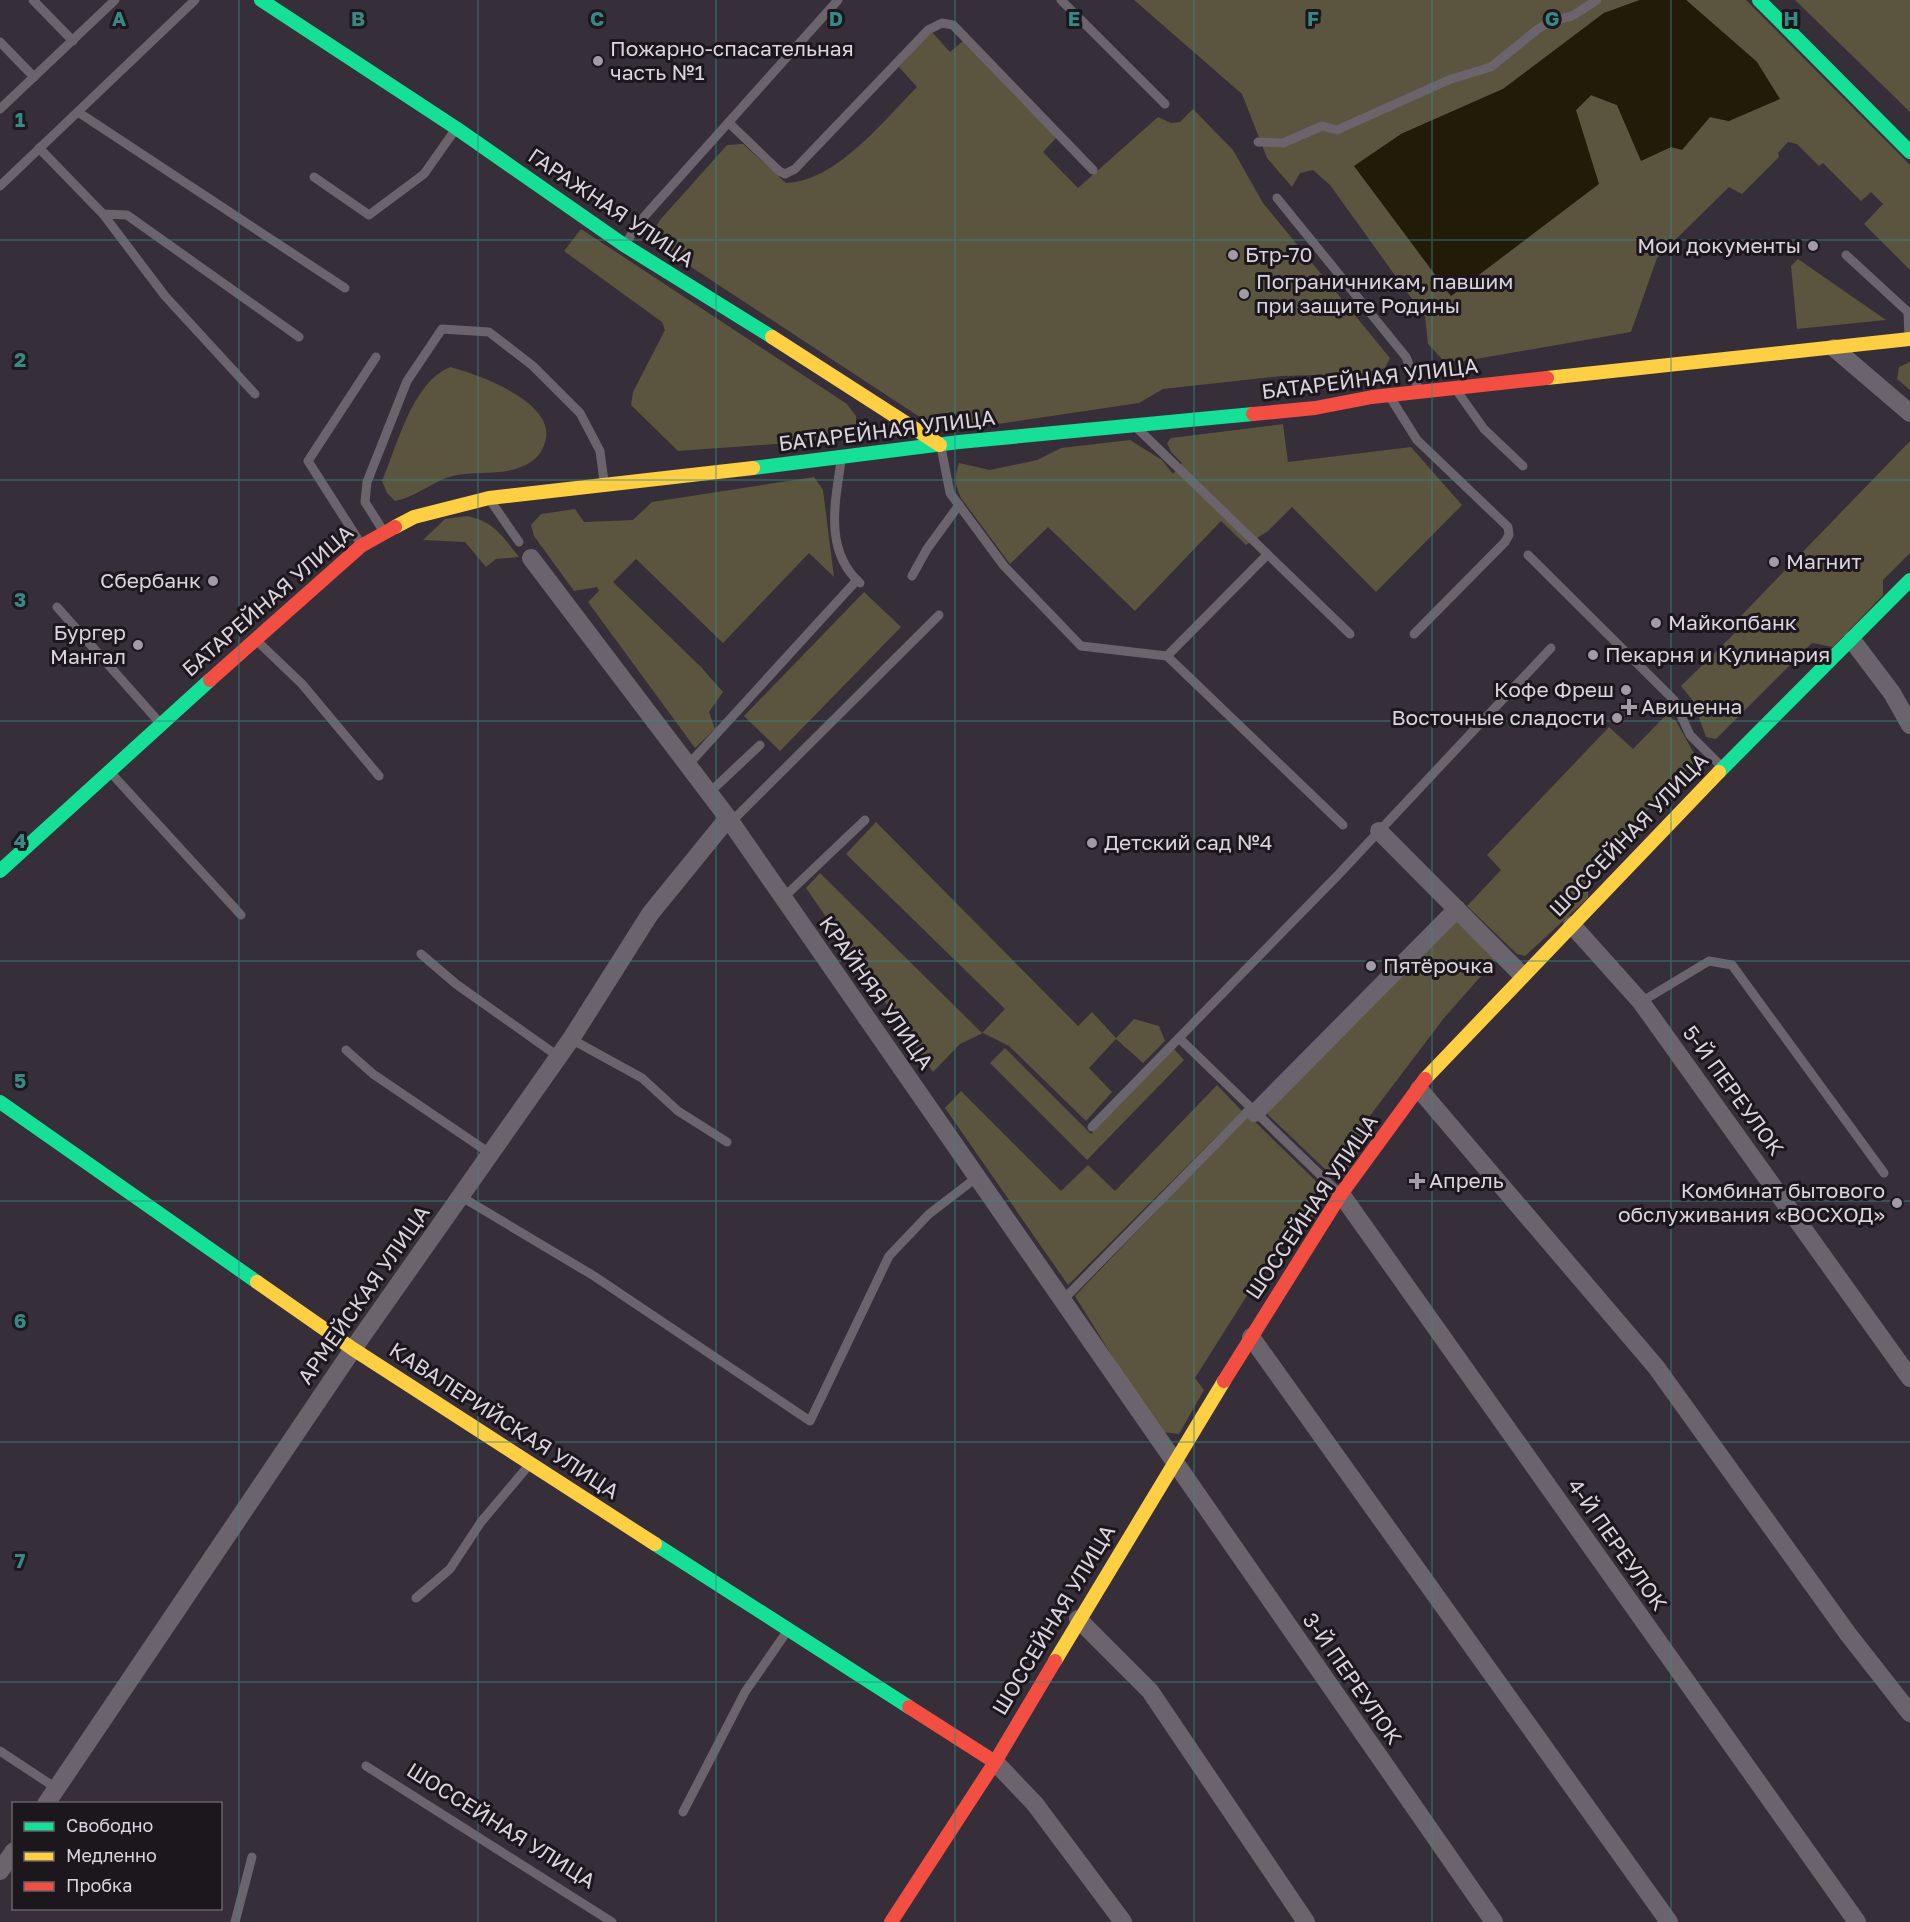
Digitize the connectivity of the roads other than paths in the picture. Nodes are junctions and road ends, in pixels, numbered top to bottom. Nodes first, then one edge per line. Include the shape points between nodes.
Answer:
1 (33, 0) edge
2 (116, 0) edge
3 (195, 0) edge
4 (261, 0) edge
5 (838, 0) edge
6 (1061, 0) edge
7 (1597, 0) edge
8 (1759, 0) edge
9 (73, 41) junction
10 (0, 42) edge
11 (34, 77) junction
12 (1165, 104) dead end
13 (0, 109) edge
14 (78, 112) junction
15 (729, 123) junction
16 (456, 128) junction
17 (1258, 142) dead end
18 (39, 148) junction
19 (1910, 152) edge
20 (1093, 170) dead end
21 (314, 177) dead end
22 (0, 186) edge
23 (1277, 198) dead end
24 (103, 214) junction
25 (624, 245) junction
26 (1846, 255) dead end
27 (345, 288) dead end
28 (299, 337) dead end
29 (1909, 339) edge
30 (1834, 348) junction
31 (376, 357) dead end
32 (1456, 389) junction
33 (1420, 392) junction
34 (255, 394) dead end
35 (1389, 395) junction
36 (1910, 414) edge
37 (1136, 427) junction
38 (940, 445) junction
39 (841, 455) junction
40 (1522, 466) dead end
41 (604, 483) junction
42 (489, 498) junction
43 (959, 505) junction
44 (384, 532) junction
45 (519, 542) dead end
46 (361, 546) junction
47 (1268, 555) junction
48 (1528, 555) dead end
49 (531, 558) dead end
50 (912, 576) dead end
51 (1910, 580) edge
52 (57, 607) dead end
53 (939, 615) dead end
54 (1350, 634) dead end
55 (1414, 634) dead end
56 (255, 639) junction
57 (1852, 640) junction
58 (1551, 648) dead end
59 (1167, 656) junction
60 (160, 723) junction
61 (1910, 725) edge
62 (760, 745) dead end
63 (688, 765) junction
64 (1723, 768) junction
65 (108, 770) junction
66 (379, 776) dead end
67 (709, 793) junction
68 (729, 820) junction
69 (865, 820) dead end
70 (1343, 825) dead end
71 (1379, 831) junction
72 (0, 871) edge
73 (783, 898) junction
74 (1457, 909) junction
75 (241, 915) dead end
76 (1572, 925) junction
77 (421, 954) dead end
78 (1522, 975) junction
79 (1641, 1002) junction
80 (1179, 1038) junction
81 (572, 1039) junction
82 (346, 1050) dead end
83 (559, 1057) junction
84 (1419, 1089) junction
85 (0, 1102) edge
86 (1253, 1111) junction
87 (1092, 1127) dead end
88 (726, 1142) dead end
89 (491, 1154) junction
90 (1884, 1173) dead end
91 (976, 1178) junction
92 (1341, 1194) junction
93 (460, 1196) junction
94 (1062, 1301) junction
95 (1251, 1337) junction
96 (353, 1349) junction
97 (1910, 1378) edge
98 (1173, 1461) junction
99 (530, 1463) junction
100 (416, 1598) dead end
101 (1078, 1619) junction
102 (789, 1630) junction
103 (1910, 1713) edge
104 (0, 1751) edge
105 (995, 1762) junction
106 (366, 1766) dead end
107 (51, 1796) edge
108 (683, 1812) dead end
109 (12, 1854) edge
110 (252, 1857) dead end
111 (0, 1871) edge
112 (895, 1920) edge
113 (235, 1922) edge
114 (612, 1922) edge
115 (1123, 1922) edge
116 (1306, 1922) edge
117 (1494, 1922) edge
118 (1670, 1922) edge
119 (1857, 1922) edge

1 - 9 lane
2 - 9 lane
3 - 14 lane
4 - 16 main road, ГАРАЖНАЯ УЛИЦА
5 - 15 lane
6 - 12 lane
7 - 17 lane via 1572,16 1538,29 1491,67 1451,78 1337,130 1322,126 1283,142
8 - 19 main road
9 - 11 lane
10 - 11 lane
11 - 13 lane
14 - 18 lane
14 - 27 lane
15 - 20 lane via 785,174 795,169 928,30 942,23 953,25
15 - 25 lane via 642,219
16 - 21 lane via 424,174 369,215
16 - 25 main road, ГАРАЖНАЯ УЛИЦА
18 - 22 lane
18 - 24 lane
23 - 33 lane via 1406,357
24 - 28 lane via 127,215
24 - 34 lane via 165,296
25 - 38 main road, ГАРАЖНАЯ УЛИЦА
26 - 29 lane via 1908,312
29 - 30 main road, БАТАРЕЙНАЯ УЛИЦА
30 - 32 main road, БАТАРЕЙНАЯ УЛИЦА
30 - 36 street
31 - 46 lane via 308,461
32 - 33 main road, БАТАРЕЙНАЯ УЛИЦА
32 - 40 lane via 1484,429
33 - 35 main road, БАТАРЕЙНАЯ УЛИЦА
35 - 37 main road, БАТАРЕЙНАЯ УЛИЦА via 1315,408
35 - 55 lane via 1417,440 1508,526 1509,535
37 - 38 main road, БАТАРЕЙНАЯ УЛИЦА
37 - 47 lane
38 - 39 main road, БАТАРЕЙНАЯ УЛИЦА
38 - 43 lane via 950,493
39 - 41 main road, БАТАРЕЙНАЯ УЛИЦА via 826,460
39 - 63 lane via 834,513 836,545 848,572 858,581
41 - 42 main road, БАТАРЕЙНАЯ УЛИЦА
41 - 44 lane via 600,451 580,413 533,366 489,332 442,329 407,381 367,482 365,502
42 - 44 main road, БАТАРЕЙНАЯ УЛИЦА via 436,510
42 - 45 lane
43 - 50 lane
43 - 59 lane via 1004,566 1081,646
44 - 46 main road, БАТАРЕЙНАЯ УЛИЦА
46 - 56 main road, БАТАРЕЙНАЯ УЛИЦА
47 - 54 lane
47 - 59 lane
48 - 64 lane via 1674,700 1690,735
49 - 63 street, КРАЙНЯЯ УЛИЦА
51 - 57 main road, ШОССЕЙНАЯ УЛИЦА
52 - 60 lane
53 - 68 lane
56 - 60 main road, БАТАРЕЙНАЯ УЛИЦА
56 - 66 lane via 302,684
57 - 61 street via 1892,693
57 - 64 main road, ШОССЕЙНАЯ УЛИЦА
58 - 71 lane
59 - 70 lane
60 - 65 main road, БАТАРЕЙНАЯ УЛИЦА
62 - 67 lane
63 - 67 street, КРАЙНЯЯ УЛИЦА
64 - 76 main road, ШОССЕЙНАЯ УЛИЦА
65 - 72 main road, БАТАРЕЙНАЯ УЛИЦА
65 - 75 lane
67 - 68 street, КРАЙНЯЯ УЛИЦА
68 - 73 street, КРАЙНЯЯ УЛИЦА
68 - 81 street, АРМЕЙСКАЯ УЛИЦА via 650,914
69 - 73 lane
71 - 74 street
71 - 80 lane
73 - 91 street, КРАЙНЯЯ УЛИЦА
74 - 78 street
74 - 86 street
76 - 78 main road, ШОССЕЙНАЯ УЛИЦА
76 - 79 street, 5-Й ПЕРЕУЛОК
77 - 83 lane via 456,984
78 - 84 main road, ШОССЕЙНАЯ УЛИЦА
79 - 90 lane via 1708,961 1732,965
79 - 97 street, 5-Й ПЕРЕУЛОК
80 - 86 lane
80 - 87 lane
81 - 83 street, АРМЕЙСКАЯ УЛИЦА
81 - 88 lane via 642,1078 678,1111
82 - 89 lane via 382,1081
83 - 89 street, АРМЕЙСКАЯ УЛИЦА
84 - 92 main road, ШОССЕЙНАЯ УЛИЦА
84 - 103 street via 1656,1367 1848,1634
85 - 96 main road, КАВАЛЕРИЙСКАЯ УЛИЦА
86 - 92 lane
86 - 94 lane
89 - 93 street, АРМЕЙСКАЯ УЛИЦА
91 - 93 lane via 929,1214 888,1256 810,1421 594,1276
91 - 94 street, КРАЙНЯЯ УЛИЦА
92 - 95 main road, ШОССЕЙНАЯ УЛИЦА
92 - 119 street, 4-Й ПЕРЕУЛОК
93 - 96 street, АРМЕЙСКАЯ УЛИЦА
94 - 98 street, КРАЙНЯЯ УЛИЦА
95 - 98 main road, ШОССЕЙНАЯ УЛИЦА
95 - 118 street
96 - 99 main road, КАВАЛЕРИЙСКАЯ УЛИЦА
96 - 107 street, АРМЕЙСКАЯ УЛИЦА
98 - 101 main road, ШОССЕЙНАЯ УЛИЦА
98 - 117 street, 3-Й ПЕРЕУЛОК
99 - 100 lane via 481,1522 450,1569
99 - 102 main road, КАВАЛЕРИЙСКАЯ УЛИЦА
101 - 105 main road, ШОССЕЙНАЯ УЛИЦА
101 - 116 street via 1150,1691
102 - 105 main road, КАВАЛЕРИЙСКАЯ УЛИЦА
102 - 108 lane via 745,1692
104 - 107 lane
105 - 112 main road, ШОССЕЙНАЯ УЛИЦА
105 - 115 street via 1035,1804
106 - 114 lane, ШОССЕЙНАЯ УЛИЦА
109 - 111 street
110 - 113 lane

